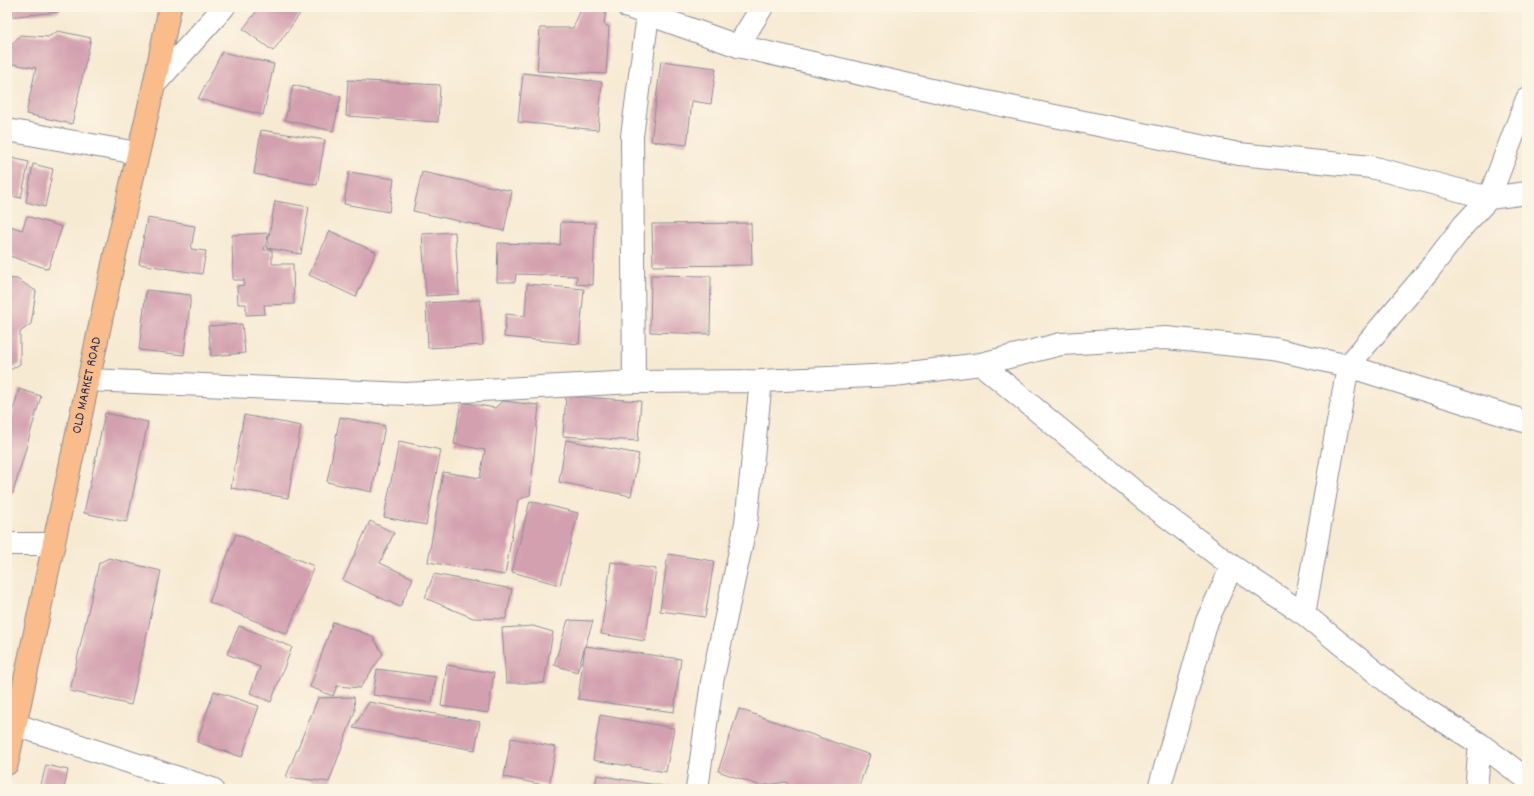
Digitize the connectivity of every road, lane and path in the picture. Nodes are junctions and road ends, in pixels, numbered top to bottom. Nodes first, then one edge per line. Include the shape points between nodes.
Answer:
1 (170, 7) edge
2 (224, 7) edge
3 (762, 7) edge
4 (638, 11) edge
5 (738, 46) junction
6 (154, 85) junction
7 (1527, 99) edge
8 (7, 130) edge
9 (137, 153) junction
10 (1527, 193) edge
11 (1489, 198) junction
12 (980, 364) junction
13 (1348, 366) junction
14 (89, 380) junction
15 (761, 381) junction
16 (634, 382) junction
17 (1527, 422) edge
18 (7, 544) edge
19 (54, 544) junction
20 (1232, 566) junction
21 (1304, 614) junction
22 (16, 725) junction
23 (1480, 744) junction
24 (7, 764) edge
25 (1527, 779) edge
26 (212, 789) edge
27 (697, 789) edge
28 (1158, 789) edge
29 (1476, 789) edge

1 - 6 main road, OLD MARKET ROAD
2 - 6 street
3 - 5 street
4 - 5 street
4 - 16 street via 632,136
5 - 11 street via 953,95 1232,153 1371,167
6 - 9 main road, OLD MARKET ROAD
7 - 11 street
8 - 9 street
9 - 14 main road, OLD MARKET ROAD
10 - 11 street
11 - 13 street
12 - 13 street via 1061,344 1166,338 1274,349
12 - 15 street via 894,375
12 - 20 street via 1146,501
13 - 17 street
13 - 21 street
14 - 16 street via 406,394
14 - 19 main road, OLD MARKET ROAD
15 - 16 street
15 - 27 street via 746,523 712,682
18 - 19 street
19 - 22 main road, OLD MARKET ROAD
20 - 21 street
20 - 28 street via 1207,621
21 - 23 street via 1406,697
22 - 24 main road, OLD MARKET ROAD
22 - 26 street
23 - 25 street
23 - 29 street

